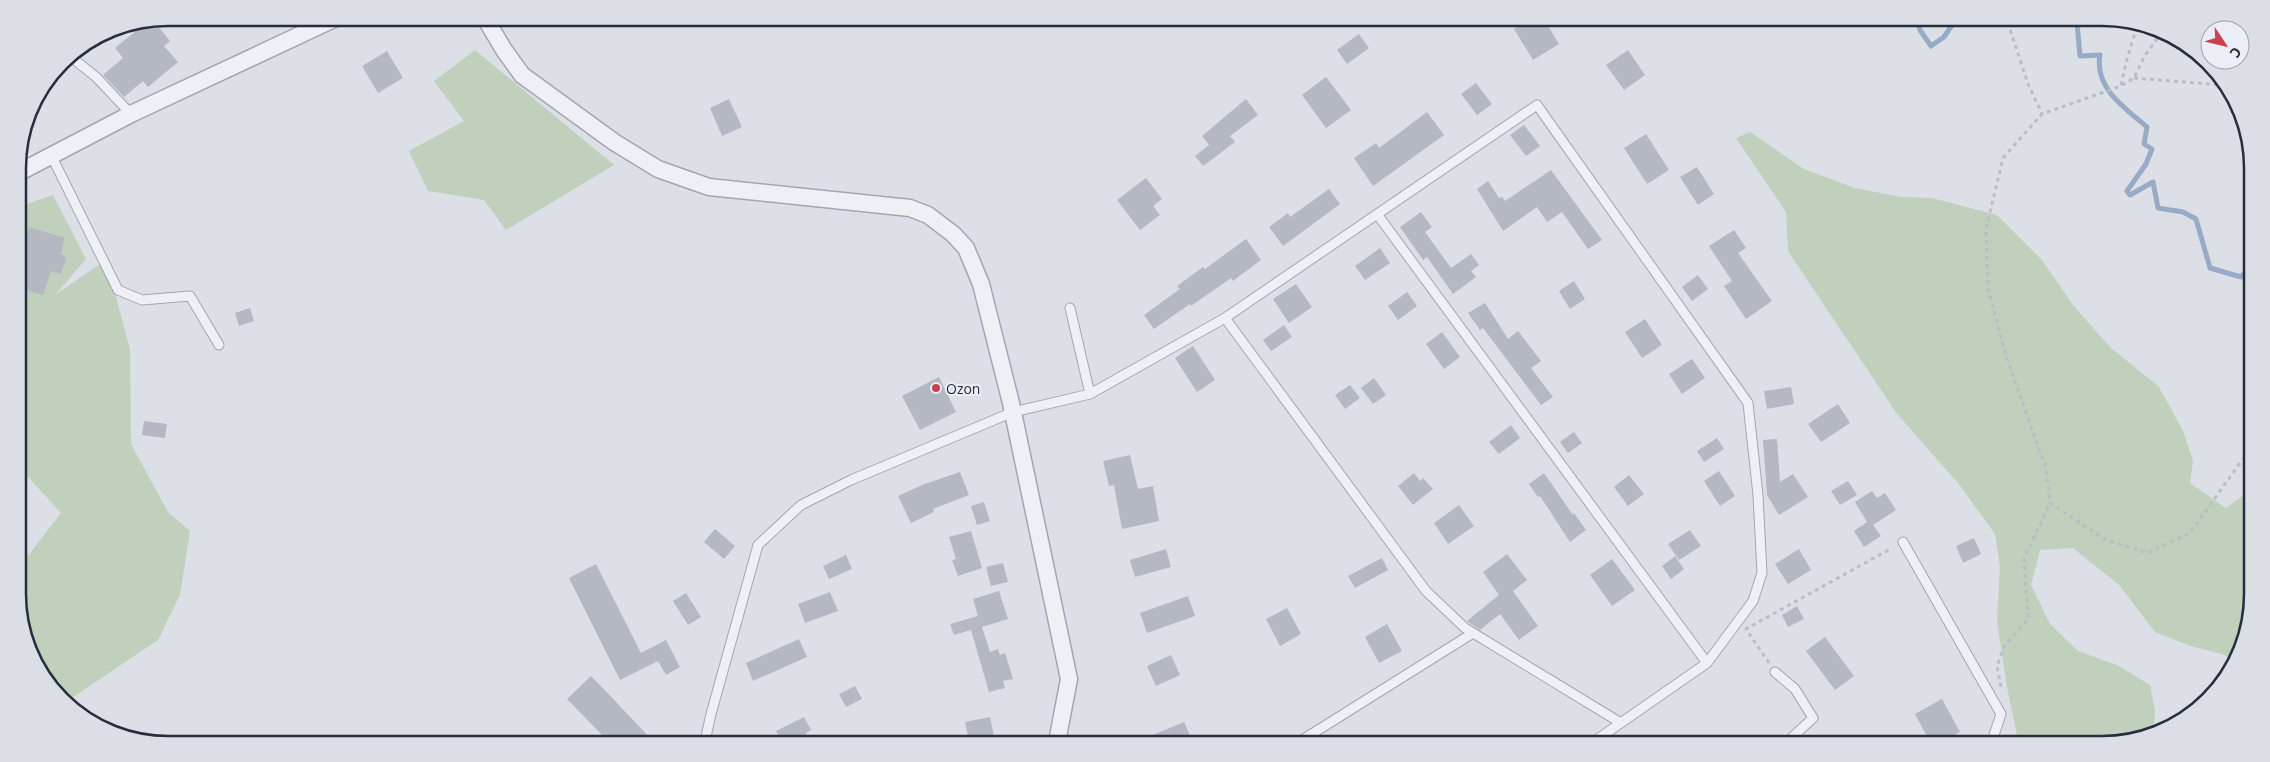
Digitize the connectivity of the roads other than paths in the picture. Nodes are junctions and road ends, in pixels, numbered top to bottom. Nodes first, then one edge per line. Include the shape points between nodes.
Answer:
1 (319, 26) edge
2 (490, 26) edge
3 (76, 61) edge
4 (131, 114) junction
5 (51, 155) junction
6 (27, 168) edge
7 (1377, 214) junction
8 (1070, 308) dead end
9 (1225, 318) junction
10 (219, 345) dead end
11 (1090, 394) junction
12 (1013, 412) junction
13 (1903, 542) road end
14 (1473, 633) junction
15 (1707, 663) junction
16 (1775, 672) road end
17 (1621, 723) junction
18 (1310, 735) edge
19 (1603, 735) edge
20 (1795, 735) edge
21 (1994, 735) edge
22 (706, 736) edge
23 (1058, 736) edge

1 - 4 street
2 - 12 street via 522,75 614,142 658,169 709,187 910,208 928,215 966,248 981,284
3 - 4 lane
4 - 5 street
5 - 6 street
5 - 10 lane via 118,290 142,300 190,296
7 - 9 lane
7 - 15 lane
7 - 15 lane via 1536,105 1748,403 1762,573 1753,601
8 - 11 lane
9 - 11 lane
9 - 14 lane via 1426,591
11 - 12 lane
12 - 22 lane via 851,480 802,505 758,545
12 - 23 street via 1069,679
13 - 21 lane via 2001,714
14 - 17 lane
14 - 18 lane
15 - 17 lane
16 - 20 lane via 1795,688 1814,718
17 - 19 lane

